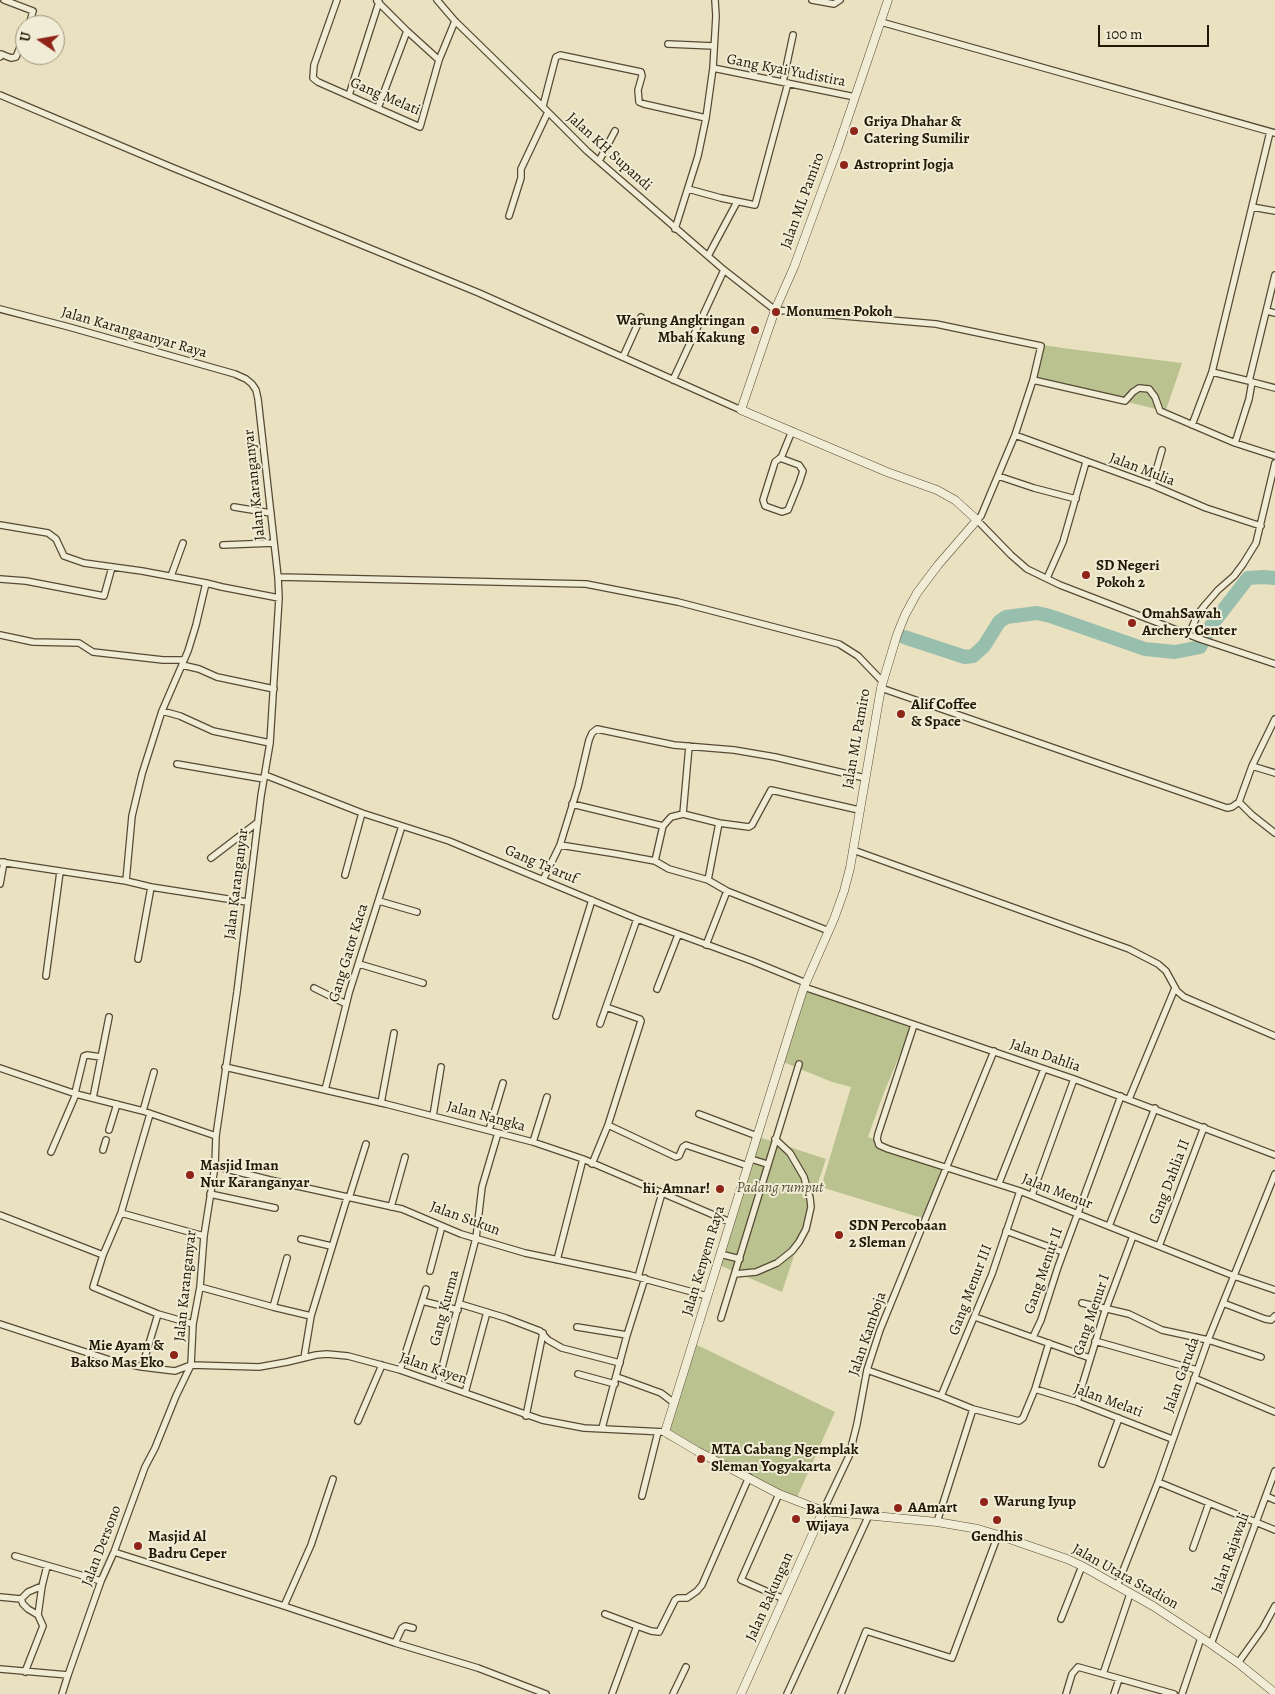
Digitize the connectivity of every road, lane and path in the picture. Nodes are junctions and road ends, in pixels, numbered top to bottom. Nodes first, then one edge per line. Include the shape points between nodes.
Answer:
1 (4, 0) edge
2 (337, 0) edge
3 (437, 0) edge
4 (715, 0) edge
5 (812, 0) edge
6 (840, 0) edge
7 (888, 0) edge
8 (378, 1) edge
9 (33, 15) edge
10 (455, 21) junction
11 (881, 22) junction
12 (407, 31) junction
13 (793, 35) dead end
14 (668, 44) dead end
15 (714, 46) junction
16 (0, 57) edge
17 (15, 57) edge
18 (439, 60) junction
19 (713, 68) junction
20 (786, 83) junction
21 (0, 95) edge
22 (349, 95) junction
23 (854, 97) junction
24 (543, 106) junction
25 (378, 108) junction
26 (548, 112) junction
27 (706, 118) junction
28 (615, 130) dead end
29 (1273, 132) edge
30 (599, 161) junction
31 (688, 189) junction
32 (737, 202) junction
33 (1252, 207) junction
34 (1275, 211) edge
35 (509, 216) dead end
36 (675, 229) junction
37 (708, 256) junction
38 (724, 270) junction
39 (1275, 276) edge
40 (0, 309) edge
41 (775, 310) junction
42 (1267, 311) junction
43 (1275, 313) edge
44 (641, 317) dead end
45 (623, 357) junction
46 (1212, 372) junction
47 (673, 380) junction
48 (1033, 380) junction
49 (1275, 388) edge
50 (256, 390) joint
51 (741, 410) junction
52 (1192, 425) junction
53 (792, 431) junction
54 (1015, 435) junction
55 (1235, 443) junction
56 (1162, 450) dead end
57 (1275, 456) edge
58 (781, 458) junction
59 (1086, 462) junction
60 (1275, 463) edge
61 (998, 476) junction
62 (1152, 486) junction
63 (1076, 499) junction
64 (234, 507) dead end
65 (270, 513) junction
66 (978, 520) junction
67 (0, 525) edge
68 (1261, 526) junction
69 (184, 543) dead end
70 (274, 543) junction
71 (223, 545) dead end
72 (112, 567) junction
73 (171, 576) junction
74 (278, 577) junction
75 (1047, 578) junction
76 (0, 579) edge
77 (206, 582) junction
78 (279, 598) junction
79 (1189, 634) junction
80 (0, 635) edge
81 (183, 663) junction
82 (1275, 664) edge
83 (881, 684) junction
84 (274, 689) junction
85 (162, 711) junction
86 (1275, 719) edge
87 (270, 743) junction
88 (689, 746) junction
89 (177, 764) dead end
90 (1252, 766) junction
91 (1275, 773) edge
92 (264, 777) junction
93 (864, 778) junction
94 (1239, 802) junction
95 (572, 804) junction
96 (859, 810) junction
97 (362, 813) junction
98 (683, 814) junction
99 (258, 822) junction
100 (719, 823) junction
101 (402, 826) junction
102 (663, 826) junction
103 (1275, 833) edge
104 (560, 845) junction
105 (853, 850) junction
106 (211, 858) dead end
107 (655, 861) junction
108 (2, 862) edge
109 (60, 872) junction
110 (345, 875) dead end
111 (543, 880) junction
112 (708, 880) junction
113 (126, 881) junction
114 (0, 884) edge
115 (151, 887) junction
116 (726, 891) junction
117 (592, 900) junction
118 (379, 901) junction
119 (247, 902) junction
120 (417, 912) dead end
121 (636, 919) junction
122 (829, 931) junction
123 (678, 935) junction
124 (706, 945) junction
125 (138, 959) dead end
126 (359, 964) junction
127 (46, 976) dead end
128 (423, 983) dead end
129 (805, 985) junction
130 (314, 988) dead end
131 (1175, 988) junction
132 (657, 989) dead end
133 (346, 1004) junction
134 (606, 1007) junction
135 (556, 1016) dead end
136 (109, 1017) dead end
137 (600, 1024) dead end
138 (914, 1025) junction
139 (394, 1032) dead end
140 (1275, 1036) edge
141 (994, 1051) junction
142 (101, 1057) junction
143 (799, 1064) dead end
144 (225, 1067) junction
145 (441, 1067) dead end
146 (0, 1068) edge
147 (1044, 1068) junction
148 (154, 1072) dead end
149 (1074, 1079) junction
150 (503, 1084) dead end
151 (324, 1090) junction
152 (75, 1094) junction
153 (1121, 1096) junction
154 (547, 1097) dead end
155 (93, 1098) junction
156 (1129, 1099) junction
157 (381, 1103) junction
158 (117, 1104) junction
159 (1155, 1108) junction
160 (144, 1112) junction
161 (150, 1114) junction
162 (700, 1114) dead end
163 (433, 1116) junction
164 (608, 1125) junction
165 (1204, 1127) junction
166 (109, 1130) dead end
167 (489, 1130) junction
168 (498, 1133) junction
169 (216, 1136) junction
170 (758, 1136) junction
171 (106, 1140) dead end
172 (775, 1140) junction
173 (533, 1142) junction
174 (366, 1144) dead end
175 (103, 1150) dead end
176 (51, 1152) dead end
177 (1275, 1155) edge
178 (405, 1157) dead end
179 (583, 1159) junction
180 (749, 1162) junction
181 (592, 1164) junction
182 (768, 1164) junction
183 (215, 1166) junction
184 (948, 1168) junction
185 (1275, 1174) edge
186 (999, 1183) junction
187 (1020, 1191) junction
188 (662, 1193) junction
189 (210, 1194) junction
190 (1032, 1195) junction
191 (348, 1198) junction
192 (391, 1207) junction
193 (275, 1208) dead end
194 (121, 1213) junction
195 (1077, 1213) junction
196 (0, 1215) edge
197 (730, 1222) junction
198 (442, 1226) junction
199 (1109, 1226) junction
200 (1006, 1231) junction
201 (204, 1236) junction
202 (1133, 1236) junction
203 (301, 1238) dead end
204 (476, 1238) junction
205 (331, 1246) junction
206 (1159, 1246) junction
207 (1063, 1252) junction
208 (720, 1254) junction
209 (103, 1255) junction
210 (287, 1258) dead end
211 (740, 1259) junction
212 (557, 1260) junction
213 (430, 1271) dead end
214 (735, 1274) junction
215 (1234, 1276) junction
216 (642, 1277) junction
217 (200, 1286) junction
218 (426, 1289) dead end
219 (1275, 1290) edge
220 (708, 1296) junction
221 (422, 1301) junction
222 (1082, 1303) dead end
223 (1223, 1303) junction
224 (459, 1307) junction
225 (273, 1308) junction
226 (1105, 1310) junction
227 (487, 1312) junction
228 (158, 1314) junction
229 (311, 1316) junction
230 (1275, 1316) edge
231 (975, 1317) junction
232 (721, 1318) dead end
233 (0, 1324) edge
234 (193, 1324) junction
235 (577, 1327) dead end
236 (543, 1333) junction
237 (627, 1335) junction
238 (1033, 1337) junction
239 (1095, 1340) junction
240 (1208, 1340) junction
241 (1049, 1343) junction
242 (1262, 1357) dead end
243 (304, 1358) junction
244 (1090, 1358) junction
245 (620, 1363) junction
246 (191, 1365) junction
247 (382, 1365) junction
248 (142, 1367) junction
249 (400, 1370) junction
250 (867, 1370) junction
251 (1197, 1370) junction
252 (578, 1374) dead end
253 (617, 1377) junction
254 (1194, 1378) junction
255 (438, 1383) junction
256 (615, 1384) junction
257 (1035, 1389) junction
258 (465, 1393) junction
259 (941, 1396) junction
260 (1077, 1402) junction
261 (674, 1403) junction
262 (973, 1409) junction
263 (1275, 1412) edge
264 (526, 1416) junction
265 (1119, 1418) junction
266 (358, 1421) dead end
267 (602, 1428) junction
268 (662, 1432) junction
269 (1172, 1439) junction
270 (1102, 1464) dead end
271 (1275, 1471) edge
272 (749, 1478) junction
273 (333, 1479) dead end
274 (1158, 1482) junction
275 (779, 1494) junction
276 (642, 1496) dead end
277 (1266, 1496) junction
278 (1275, 1500) edge
279 (1208, 1503) junction
280 (823, 1511) junction
281 (869, 1516) junction
282 (937, 1522) junction
283 (1256, 1522) junction
284 (1275, 1530) edge
285 (998, 1534) junction
286 (1193, 1548) dead end
287 (114, 1552) junction
288 (16, 1556) dead end
289 (47, 1566) junction
290 (1082, 1566) junction
291 (100, 1581) junction
292 (42, 1586) junction
293 (1117, 1586) junction
294 (1130, 1594) junction
295 (0, 1597) edge
296 (21, 1598) junction
297 (784, 1599) junction
298 (284, 1606) junction
299 (1275, 1606) edge
300 (605, 1614) dead end
301 (38, 1615) junction
302 (1061, 1619) dead end
303 (638, 1626) junction
304 (413, 1628) dead end
305 (1201, 1638) junction
306 (395, 1643) junction
307 (1211, 1644) junction
308 (1238, 1663) junction
309 (686, 1667) dead end
310 (0, 1669) edge
311 (25, 1672) junction
312 (1103, 1674) junction
313 (68, 1675) junction
314 (1119, 1679) junction
315 (1275, 1693) edge
316 (62, 1694) edge
317 (546, 1694) edge
318 (612, 1694) edge
319 (673, 1694) edge
320 (741, 1694) edge
321 (788, 1694) edge
322 (841, 1694) edge
323 (1066, 1694) edge
324 (1114, 1694) edge
325 (1174, 1694) edge
326 (1182, 1694) edge

1 - 9 street via 34,11
2 - 22 street, Gang Melati via 314,66 313,78
3 - 10 street, Jalan KH Supandi
4 - 15 street
5 - 6 street via 834,4
7 - 11 street, Jalan ML Pamiro
8 - 12 street
8 - 22 street
10 - 18 street, Gang Melati
10 - 24 street, Jalan KH Supandi
11 - 23 street, Jalan ML Pamiro
11 - 29 street
12 - 18 street
12 - 25 street
13 - 20 street
14 - 15 street
15 - 19 street
16 - 17 street via 1,54
18 - 25 street, Gang Melati via 420,127
19 - 20 street, Gang Kyai Yudistira
19 - 27 street
20 - 23 street, Gang Kyai Yudistira
20 - 32 street via 756,203 753,206
21 - 45 street via 479,293
22 - 25 street, Gang Melati
23 - 41 street, Jalan ML Pamiro via 794,267
24 - 26 street, Jalan KH Supandi
24 - 27 street via 556,56 560,55 640,72 643,75 638,90 639,102
26 - 30 street, Jalan KH Supandi
26 - 35 street via 521,169
27 - 31 street
28 - 30 street
29 - 33 street
30 - 36 street, Jalan KH Supandi
31 - 32 street
31 - 36 street
32 - 37 street
33 - 34 street
33 - 46 street
36 - 37 street, Jalan KH Supandi
37 - 38 street, Jalan KH Supandi
38 - 41 street, Jalan KH Supandi
38 - 47 street
39 - 42 street
40 - 50 street, Jalan Karangaanyar Raya via 235,374 246,379
41 - 48 street via 936,324 1040,346
41 - 51 street, Jalan ML Pamiro
42 - 43 street
42 - 46 street via 1249,381
44 - 45 street
45 - 47 street
46 - 52 street
47 - 51 street
48 - 52 street via 1125,401 1139,388 1149,389 1160,411
48 - 54 street
49 - 55 street via 1252,382
50 - 65 street, Jalan Karanganyar
51 - 53 street
52 - 55 street
53 - 58 street
53 - 66 street via 937,490 963,505
54 - 59 street, Jalan Mulia
54 - 61 street
55 - 57 street
56 - 62 street
58 - 58 street via 799,465 803,471 788,510 782,512 765,506 763,500 775,462
59 - 62 street, Jalan Mulia
59 - 63 street
60 - 68 street
61 - 63 street
61 - 66 street
62 - 68 street, Jalan Mulia
63 - 75 street via 1063,542
64 - 65 street
65 - 70 street, Jalan Karanganyar
66 - 75 street via 1027,569
66 - 83 street, Jalan ML Pamiro via 917,593 897,635
67 - 72 street via 48,532 56,539 64,556
68 - 79 street via 1244,564 1205,605
69 - 73 street
70 - 71 street
70 - 74 street, Jalan Karanganyar
72 - 73 street
72 - 76 street via 104,596
73 - 77 street
74 - 78 street, Jalan Karanganyar
74 - 83 street via 586,584 678,602 839,644 858,656
75 - 79 street via 1078,593
77 - 78 street
77 - 81 street
78 - 84 street, Jalan Karanganyar
79 - 82 street
80 - 81 street via 33,642 79,643 93,652
81 - 84 street via 217,676
81 - 85 street
83 - 93 street, Jalan ML Pamiro
83 - 94 street via 1227,808
84 - 87 street, Jalan Karanganyar
85 - 87 street via 213,730
85 - 113 street via 132,816
86 - 90 street
87 - 92 street, Jalan Karanganyar
88 - 93 street via 775,757
88 - 95 street via 595,730 589,740
88 - 98 street
89 - 92 street, Gang Ta'aruf
90 - 91 street
90 - 94 street
92 - 97 street, Gang Ta'aruf
92 - 99 street, Jalan Karanganyar
93 - 96 street, Jalan ML Pamiro
94 - 103 street
95 - 102 street
95 - 104 street
96 - 100 street via 771,790 749,828
96 - 105 street, Jalan ML Pamiro
97 - 101 street, Gang Ta'aruf
97 - 110 street
98 - 100 street
98 - 102 street via 671,818
99 - 106 street
99 - 119 street, Jalan Karanganyar
100 - 112 street
101 - 111 street, Gang Ta'aruf via 449,841
101 - 118 street, Gang Gatot Kaca
102 - 107 street
104 - 107 street
104 - 111 street
105 - 122 street, Jalan ML Pamiro via 844,891
105 - 131 street via 1129,949 1158,964
107 - 112 street via 669,869
108 - 109 street
108 - 114 street
109 - 113 street
109 - 127 street
111 - 117 street, Gang Ta'aruf
112 - 116 street
113 - 115 street
115 - 119 street
115 - 125 street
116 - 122 street
116 - 124 street
117 - 121 street, Gang Ta'aruf
117 - 135 street
118 - 120 street
118 - 126 street, Gang Gatot Kaca
119 - 144 street, Jalan Karanganyar
121 - 123 street, Gang Ta'aruf
121 - 134 street
122 - 129 street, Jalan ML Pamiro
123 - 124 street, Gang Ta'aruf
123 - 132 street
124 - 129 street, Gang Ta'aruf
126 - 128 street
126 - 133 street, Gang Gatot Kaca
129 - 138 street, Jalan Dahlia
129 - 170 street, Jalan Kenyem Raya
130 - 133 street
131 - 140 street via 1184,997
131 - 156 street
133 - 151 street, Gang Gatot Kaca
134 - 137 street
134 - 164 street via 641,1021
136 - 142 street
138 - 141 street, Jalan Dahlia
138 - 184 street, Jalan Menur via 877,1142
139 - 157 street
141 - 147 street, Jalan Dahlia
141 - 184 street, Jalan Kamboja
142 - 152 street via 84,1056
142 - 155 street
143 - 172 street
144 - 151 street, Jalan Nangka
144 - 169 street, Jalan Karanganyar
145 - 163 street
146 - 152 street
147 - 149 street, Jalan Dahlia
147 - 186 street
148 - 160 street
149 - 153 street, Jalan Dahlia
149 - 190 street
150 - 167 street
151 - 157 street, Jalan Nangka
152 - 155 street
152 - 176 street
153 - 156 street, Jalan Dahlia
153 - 195 street, Gang Menur II
154 - 173 street
155 - 158 street
156 - 159 street, Jalan Dahlia
157 - 163 street, Jalan Nangka
158 - 160 street
158 - 166 street
159 - 165 street, Jalan Dahlia
159 - 199 street
160 - 161 street
161 - 169 street
161 - 194 street
162 - 170 street
163 - 167 street, Jalan Nangka
164 - 180 street via 676,1157 686,1145
164 - 181 street
165 - 177 street, Jalan Dahlia
165 - 206 street, Gang Dahlia II
167 - 168 street, Jalan Nangka
168 - 173 street, Jalan Nangka
168 - 204 street, Gang Kurma via 482,1187
169 - 183 street, Jalan Karanganyar
170 - 180 street, Jalan Kenyem Raya
171 - 175 street
172 - 182 street
172 - 214 street via 790,1153 804,1177 811,1207 806,1229 792,1251 777,1263 756,1272
173 - 179 street, Jalan Nangka
174 - 191 street
178 - 192 street
179 - 181 street, Jalan Nangka
179 - 212 street
180 - 182 street
180 - 197 street, Jalan Kenyem Raya
181 - 188 street, Jalan Nangka
182 - 211 street
183 - 189 street, Jalan Karanganyar
183 - 191 street, Jalan Sukun
184 - 186 street, Jalan Menur
184 - 250 street, Jalan Kamboja via 896,1288
185 - 215 street, Jalan Garuda
186 - 187 street, Jalan Menur
187 - 190 street, Jalan Menur
187 - 200 street, Gang Menur III
188 - 197 street, Jalan Nangka
188 - 216 street
189 - 193 street
189 - 201 street, Jalan Karanganyar
190 - 195 street, Jalan Menur
191 - 192 street, Jalan Sukun
191 - 205 street
192 - 198 street, Jalan Sukun
194 - 201 street
194 - 209 street
195 - 199 street, Jalan Menur
195 - 207 street, Gang Menur II
196 - 209 street
197 - 208 street, Jalan Kenyem Raya
198 - 204 street, Jalan Sukun
198 - 213 street
199 - 202 street, Jalan Menur
200 - 207 street
200 - 231 street, Gang Menur III
201 - 217 street, Jalan Karanganyar
202 - 206 street, Jalan Menur
202 - 226 street, Gang Menur I
203 - 205 street
204 - 212 street, Jalan Sukun
204 - 224 street, Gang Kurma
205 - 229 street
206 - 215 street, Jalan Menur
207 - 238 street, Gang Menur II
208 - 211 street
208 - 220 street, Jalan Kenyem Raya
209 - 228 street via 93,1287
210 - 225 street
211 - 214 street
212 - 216 street, Jalan Sukun
214 - 232 street
215 - 219 street, Jalan Menur
215 - 223 street, Jalan Garuda
216 - 220 street, Jalan Sukun
216 - 237 street
217 - 225 street
217 - 234 street, Jalan Karanganyar
218 - 221 street
220 - 261 street, Jalan Kenyem Raya
221 - 224 street
221 - 249 street
222 - 226 street
223 - 230 street via 1265,1319 1271,1320
223 - 240 street, Jalan Garuda
224 - 227 street
224 - 255 street, Gang Kurma
225 - 229 street
226 - 239 street, Gang Menur I
226 - 240 street via 1129,1314 1162,1330
227 - 236 street
227 - 258 street
228 - 234 street
228 - 248 street
229 - 243 street
231 - 238 street
231 - 259 street, Gang Menur III
233 - 248 street via 113,1361
234 - 246 street, Jalan Karanganyar
235 - 237 street
236 - 245 street via 556,1345
236 - 264 street
237 - 245 street
238 - 241 street
239 - 244 street, Gang Menur I
239 - 251 street
240 - 242 street
240 - 251 street, Jalan Garuda
241 - 244 street
241 - 257 street
243 - 246 street, Jalan Kayen via 259,1367
243 - 247 street, Jalan Kayen via 336,1355
244 - 260 street, Gang Menur I
245 - 253 street
246 - 248 street, Jalan Karanganyar via 176,1371
246 - 287 street, Jalan Dersono via 145,1467
247 - 249 street, Jalan Kayen
247 - 266 street
249 - 255 street, Jalan Kayen
250 - 259 street
250 - 280 street, Jalan Kamboja via 849,1456
251 - 254 street, Jalan Garuda
252 - 256 street
253 - 256 street
253 - 261 street via 661,1393
254 - 263 street
254 - 269 street, Jalan Garuda
255 - 258 street, Jalan Kayen
256 - 267 street
257 - 260 street, Jalan Melati
257 - 262 street via 1019,1421
258 - 264 street, Jalan Kayen
259 - 262 street
260 - 265 street, Jalan Melati
261 - 268 street, Jalan Kenyem Raya
262 - 282 street
264 - 267 street, Jalan Kayen via 568,1426
265 - 269 street, Jalan Melati
265 - 270 street
267 - 268 street, Jalan Kayen
268 - 272 street, Jalan Utara Stadion
268 - 276 street
269 - 274 street, Jalan Garuda
271 - 277 street, Jalan Rajawali
272 - 275 street, Jalan Utara Stadion
272 - 303 street via 702,1585 687,1598 675,1600 659,1632
273 - 298 street via 311,1545
274 - 279 street
274 - 293 street, Jalan Garuda
275 - 280 street, Jalan Utara Stadion
275 - 297 street via 741,1580
277 - 278 street
277 - 283 street, Jalan Rajawali
279 - 283 street
279 - 286 street
280 - 281 street, Jalan Utara Stadion
280 - 297 street, Jalan Bakungan
281 - 282 street, Jalan Utara Stadion
281 - 321 street
282 - 285 street, Jalan Utara Stadion
283 - 284 street
283 - 307 street, Jalan Rajawali
285 - 290 street, Jalan Utara Stadion
285 - 322 street via 952,1658 866,1632
287 - 291 street, Jalan Dersono
287 - 298 street
288 - 289 street
289 - 291 street
289 - 292 street
290 - 293 street, Jalan Utara Stadion
290 - 302 street
291 - 313 street, Jalan Dersono
292 - 296 street
292 - 301 street
293 - 294 street, Jalan Utara Stadion
294 - 305 street, Jalan Utara Stadion
294 - 312 street
295 - 296 street
296 - 301 street via 28,1609
297 - 320 street, Jalan Bakungan
298 - 306 street
299 - 308 street
300 - 303 street
301 - 311 street via 43,1629
303 - 318 street
304 - 306 street via 402,1628
305 - 307 street, Jalan Utara Stadion
305 - 326 street
306 - 317 street via 478,1668
307 - 308 street, Jalan Utara Stadion
308 - 315 street, Jalan Utara Stadion
309 - 319 street
310 - 311 street
311 - 313 street
312 - 314 street
312 - 323 street via 1078,1667 1072,1674
313 - 316 street, Jalan Dersono
314 - 324 street
314 - 325 street

